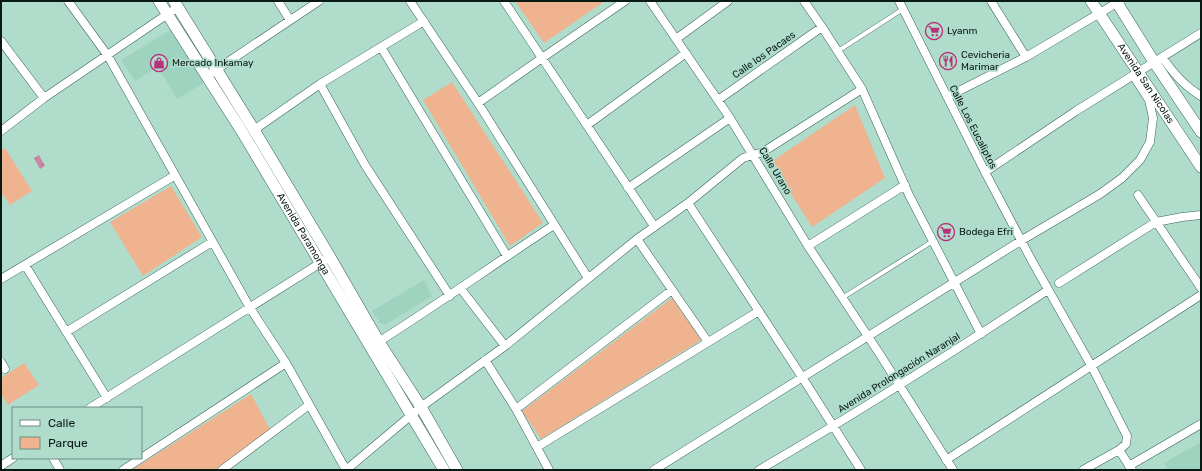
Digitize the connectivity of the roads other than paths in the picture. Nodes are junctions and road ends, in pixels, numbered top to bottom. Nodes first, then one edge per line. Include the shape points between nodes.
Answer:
1 (68, 1) edge
2 (159, 1) edge
3 (278, 1) edge
4 (319, 1) edge
5 (410, 1) edge
6 (504, 1) edge
7 (626, 1) edge
8 (650, 1) edge
9 (728, 1) edge
10 (804, 1) edge
11 (991, 1) edge
12 (1091, 1) edge
13 (1118, 2) edge
14 (176, 4) edge
15 (901, 5) edge
16 (1099, 13) junction
17 (167, 14) junction
18 (290, 20) junction
19 (424, 21) junction
20 (822, 27) junction
21 (1201, 33) edge
22 (676, 39) junction
23 (1, 41) edge
24 (381, 47) junction
25 (838, 51) junction
26 (686, 53) junction
27 (108, 56) junction
28 (1026, 56) junction
29 (542, 58) junction
30 (1158, 60) junction
31 (212, 73) junction
32 (1135, 74) junction
33 (320, 84) junction
34 (862, 89) junction
35 (1201, 96) edge
36 (947, 97) junction
37 (44, 98) junction
38 (718, 100) junction
39 (478, 104) junction
40 (730, 118) junction
41 (587, 125) junction
42 (254, 130) junction
43 (1, 131) edge
44 (1201, 132) edge
45 (753, 155) junction
46 (1201, 167) edge
47 (985, 172) junction
48 (174, 176) junction
49 (905, 185) junction
50 (628, 188) junction
51 (1138, 195) dead end
52 (688, 203) junction
53 (1201, 216) edge
54 (1156, 222) junction
55 (554, 225) junction
56 (654, 226) junction
57 (637, 239) junction
58 (1022, 240) junction
59 (934, 241) junction
60 (212, 242) junction
61 (808, 246) junction
62 (507, 256) junction
63 (326, 260) junction
64 (25, 265) junction
65 (588, 278) junction
66 (1, 279) edge
67 (954, 282) junction
68 (1059, 283) dead end
69 (1201, 288) edge
70 (461, 289) junction
71 (672, 290) junction
72 (1048, 290) junction
73 (1201, 295) edge
74 (450, 296) junction
75 (842, 298) junction
76 (250, 308) junction
77 (759, 311) junction
78 (66, 332) junction
79 (981, 334) junction
80 (868, 336) junction
81 (708, 342) junction
82 (375, 344) junction
83 (505, 346) junction
84 (485, 360) junction
85 (286, 363) junction
86 (1092, 367) junction
87 (802, 377) junction
88 (899, 386) junction
89 (107, 398) junction
90 (309, 406) junction
91 (92, 407) edge
92 (421, 407) junction
93 (516, 409) junction
94 (411, 415) junction
95 (1201, 424) edge
96 (833, 427) junction
97 (537, 447) junction
98 (1119, 450) junction
99 (142, 458) edge
100 (12, 459) edge
101 (54, 459) edge
102 (140, 459) edge
103 (946, 460) junction
104 (1, 466) edge
105 (1130, 468) edge
106 (60, 470) edge
107 (123, 470) edge
108 (222, 470) edge
109 (346, 470) edge
110 (444, 470) edge
111 (457, 470) edge
112 (549, 470) edge
113 (654, 470) edge
114 (759, 470) edge
115 (860, 470) edge
116 (953, 470) edge
117 (1084, 470) edge

1 - 27 street
2 - 17 street, Avenida Paramonga
3 - 18 street
4 - 18 street
5 - 19 street
6 - 29 street
7 - 29 street
8 - 22 street, Calle Urano
9 - 22 street
10 - 20 street
11 - 28 street
12 - 16 street, Avenida San Nicolas
13 - 16 street
13 - 30 street, Avenida San Nicolas
14 - 17 street
14 - 31 street, Avenida Paramonga
15 - 25 lane
15 - 36 street, Calle Los Eucaliptos
16 - 28 street
16 - 32 street, Avenida San Nicolas
17 - 27 street
17 - 31 street, Avenida Paramonga
18 - 31 street
19 - 24 street
19 - 39 street
20 - 25 street
20 - 38 street, Calle los Pacaes
21 - 30 street
22 - 26 street, Calle Urano
23 - 37 street
24 - 33 street
24 - 62 street
25 - 34 street
26 - 38 street, Calle Urano
26 - 41 street
27 - 37 street
27 - 48 street
28 - 36 street
29 - 39 street
29 - 41 street
30 - 32 street
30 - 35 street via 1188,88
30 - 44 street, Avenida San Nicolas
31 - 42 street, Avenida Paramonga
31 - 63 street, Avenida Paramonga via 241,130
32 - 46 street, Avenida San Nicolas
32 - 47 street
32 - 58 street via 1149,100 1153,118 1150,142 1140,160 1122,178 1100,194
33 - 42 street
33 - 74 street via 365,165
34 - 45 street via 763,152
34 - 49 street
36 - 47 street, Calle Los Eucaliptos
37 - 43 street
38 - 40 street, Calle Urano
39 - 55 street
40 - 45 street, Calle Urano
40 - 50 street
41 - 50 street
42 - 63 street, Avenida Paramonga
45 - 52 street via 742,158
45 - 61 street, Calle Urano
47 - 58 street, Calle Los Eucaliptos
48 - 60 street
48 - 64 street
49 - 59 street
49 - 61 street
50 - 56 street
51 - 54 street
52 - 56 street
52 - 77 street
53 - 54 street
54 - 68 street
54 - 69 street
55 - 62 street
55 - 65 street
56 - 57 street
57 - 65 street
57 - 71 street
58 - 67 street
58 - 72 street, Calle Los Eucaliptos
59 - 67 street
59 - 75 lane
60 - 76 street
60 - 78 street
61 - 75 street, Calle Urano
62 - 70 street
63 - 76 street
63 - 82 street, Avenida Paramonga
64 - 66 street
64 - 78 street
65 - 83 street
67 - 79 street
67 - 80 street
70 - 74 street
70 - 83 street
71 - 81 street
71 - 93 street
72 - 79 street, Avenida Prolongación Naranjal
72 - 86 street, Calle Los Eucaliptos
73 - 86 street
74 - 82 street
75 - 80 street, Calle Urano
76 - 85 street
76 - 89 street
77 - 81 street
77 - 87 street
78 - 89 street
79 - 88 street, Avenida Prolongación Naranjal
80 - 87 street
80 - 88 street, Calle Urano
81 - 97 street
82 - 92 street, Avenida Paramonga
82 - 94 street, Avenida Paramonga
83 - 84 street
84 - 92 street
84 - 93 street
85 - 90 street
85 - 99 street
86 - 98 street, Calle Los Eucaliptos via 1127,436 1126,444
86 - 103 street
87 - 96 street
87 - 113 street
88 - 96 street, Avenida Prolongación Naranjal
88 - 103 street, Calle Urano
89 - 91 street
90 - 108 street
90 - 109 street
92 - 94 street
92 - 111 street, Avenida Paramonga
93 - 97 street
94 - 109 street
94 - 110 street, Avenida Paramonga
95 - 105 street
96 - 114 street, Avenida Prolongación Naranjal
96 - 115 street
97 - 112 street
98 - 105 street
98 - 117 street
100 - 104 street
101 - 106 street
102 - 107 street
103 - 116 street, Calle Urano

